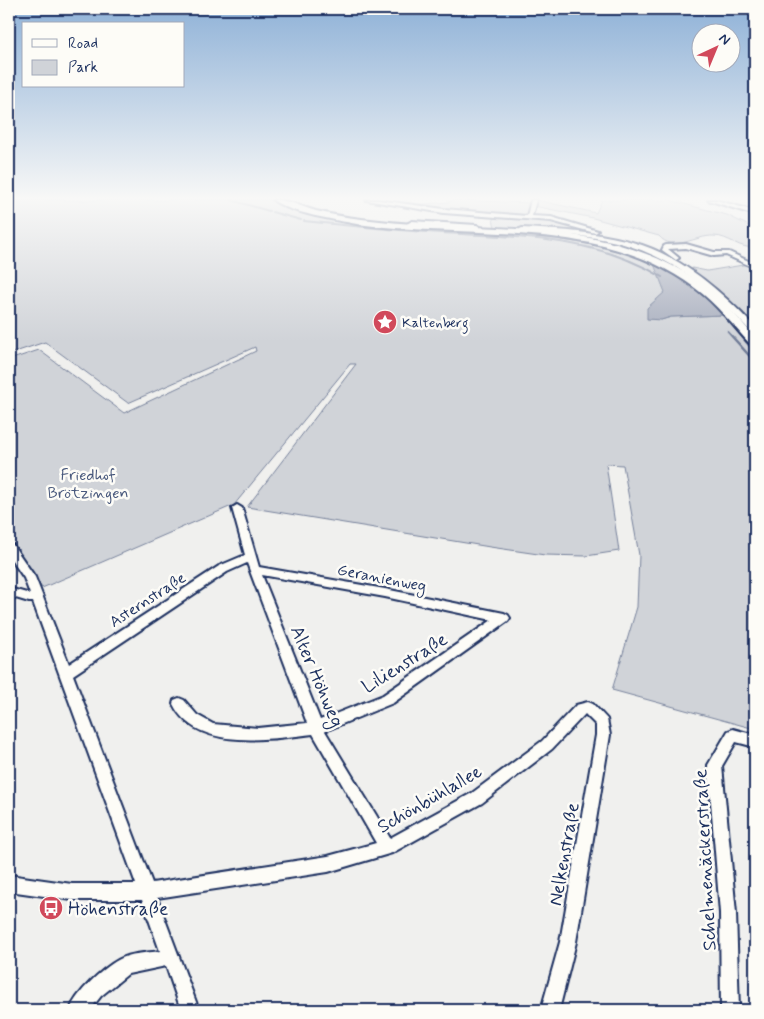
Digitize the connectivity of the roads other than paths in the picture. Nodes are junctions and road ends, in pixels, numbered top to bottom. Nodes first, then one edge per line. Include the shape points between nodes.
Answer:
1 (613, 248) edge
2 (642, 248) edge
3 (666, 248) edge
4 (691, 248) edge
5 (755, 266) edge
6 (685, 270) junction
7 (755, 331) edge
8 (755, 344) edge
9 (237, 508) dead end
10 (9, 548) edge
11 (250, 557) junction
12 (254, 570) junction
13 (9, 592) edge
14 (37, 597) junction
15 (504, 618) joint
16 (66, 672) junction
17 (178, 704) dead end
18 (588, 708) joint
19 (316, 728) junction
20 (755, 741) edge
21 (387, 848) junction
22 (9, 883) edge
23 (147, 892) junction
24 (170, 957) junction
25 (79, 1010) edge
26 (190, 1010) edge
27 (550, 1010) edge
28 (730, 1010) edge

1 - 8 main road via 673,269 732,316
2 - 6 street
3 - 6 street via 666,251 689,268
4 - 5 street via 714,254 727,253
6 - 7 street
9 - 11 street, Alter Höhweg
10 - 14 street via 29,577
11 - 12 street, Alter Höhweg
11 - 16 street, Asternstraße via 223,569
12 - 15 street, Geranienweg
12 - 19 street, Alter Höhweg
13 - 14 street
14 - 16 street
15 - 19 street, Lilienstraße via 388,698
16 - 23 street
17 - 19 street, Lilienstraße via 192,719 211,730 258,734
18 - 21 street, Schönbühlallee via 581,709 547,745 477,798
18 - 27 street, Nelkenstraße via 602,723 603,735 568,942
19 - 21 street, Alter Höhweg
20 - 28 street, Schelmenäckerstraße via 733,735 716,765 728,913
21 - 23 street, Schönbühlallee via 328,864
22 - 23 street, Schönbühlallee via 72,892
23 - 24 street
24 - 25 street via 124,966
24 - 26 street

